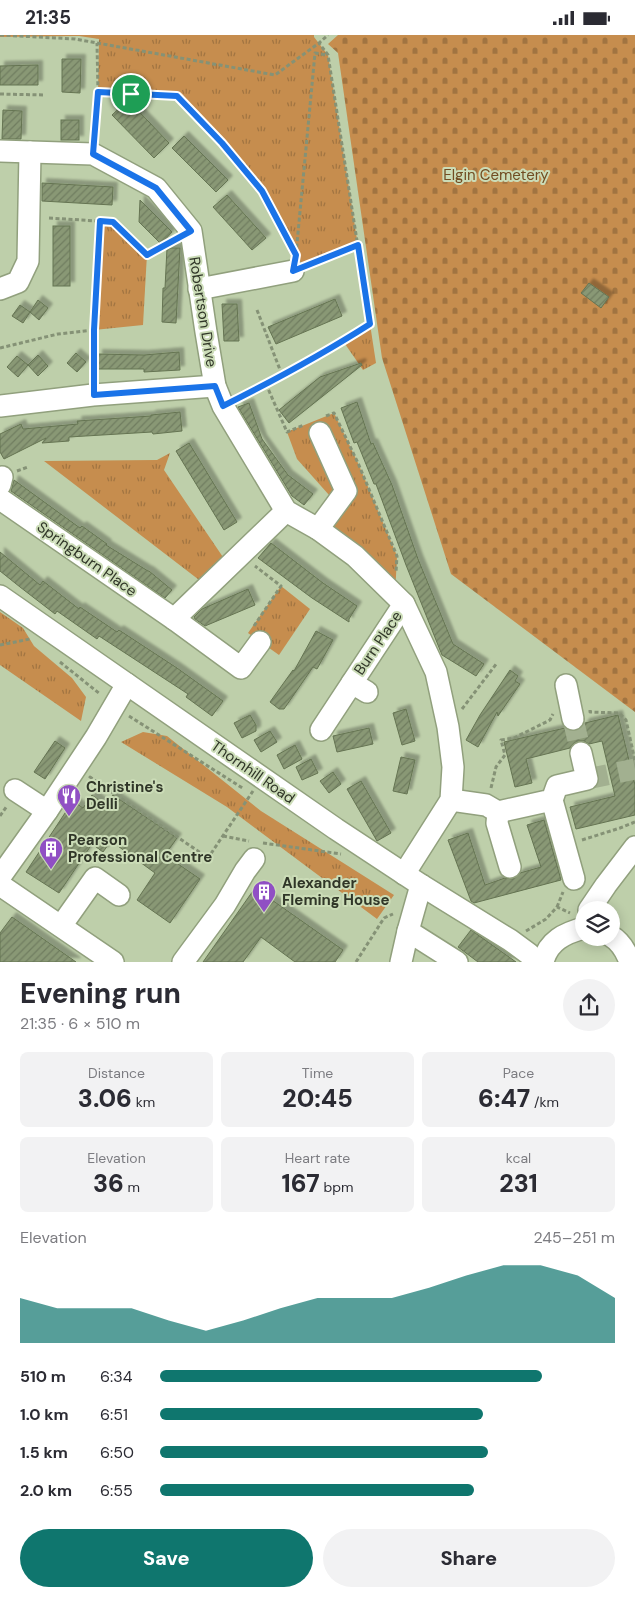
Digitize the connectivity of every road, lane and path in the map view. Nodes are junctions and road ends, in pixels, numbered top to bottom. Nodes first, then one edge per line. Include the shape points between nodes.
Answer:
1 (0, 35) edge
2 (328, 35) edge
3 (75, 37) edge
4 (97, 43) junction
5 (320, 43) junction
6 (328, 55) junction
7 (98, 92) junction
8 (0, 94) edge
9 (45, 95) dead end
10 (0, 151) edge
11 (30, 152) junction
12 (93, 154) junction
13 (49, 218) dead end
14 (100, 221) junction
15 (191, 231) junction
16 (358, 245) junction
17 (294, 263) junction
18 (0, 289) edge
19 (199, 289) junction
20 (257, 310) dead end
21 (94, 330) junction
22 (0, 348) edge
23 (282, 375) junction
24 (215, 386) junction
25 (94, 395) junction
26 (0, 406) edge
27 (223, 406) junction
28 (320, 433) dead end
29 (0, 499) edge
30 (286, 511) junction
31 (318, 529) junction
32 (240, 555) junction
33 (0, 596) edge
34 (404, 604) junction
35 (174, 619) junction
36 (260, 642) joint
37 (497, 663) dead end
38 (127, 685) junction
39 (448, 727) junction
40 (321, 730) dead end
41 (581, 753) tunnel mouth
42 (635, 761) edge
43 (262, 779) junction
44 (83, 784) dead end
45 (12, 796) joint
46 (451, 800) junction
47 (552, 800) junction
48 (492, 809) junction
49 (47, 811) junction
50 (0, 816) edge
51 (635, 822) edge
52 (223, 836) junction
53 (564, 846) junction
54 (635, 847) edge
55 (255, 848) junction
56 (345, 855) dead end
57 (510, 867) dead end
58 (0, 877) edge
59 (413, 879) junction
60 (574, 879) dead end
61 (0, 885) edge
62 (606, 885) junction
63 (119, 895) dead end
64 (603, 901) edge
65 (405, 921) junction
66 (60, 926) junction
67 (570, 930) edge
68 (510, 941) junction
69 (113, 962) edge
70 (183, 962) edge
71 (356, 962) edge
72 (401, 962) edge
73 (457, 962) edge
74 (536, 962) edge

1 - 3 path
2 - 5 path
3 - 4 path
4 - 5 path via 275,75
4 - 7 path
5 - 6 path
6 - 16 path
6 - 17 path via 315,53
7 - 12 path
7 - 17 path via 177,96 262,191
8 - 9 path
10 - 11 street
11 - 12 street
11 - 18 street via 28,261 18,282
12 - 15 street via 156,188
13 - 14 path
14 - 15 path via 113,222 147,255
14 - 21 path
15 - 19 street, Robertson Drive
16 - 17 path
16 - 23 path via 370,324
17 - 19 street
19 - 24 street, Robertson Drive
20 - 23 path
21 - 22 path via 58,334
21 - 25 path
23 - 27 path
24 - 25 street
24 - 27 street, Robertson Drive
25 - 26 street
27 - 30 street, Robertson Drive
28 - 31 street via 346,491
29 - 35 street, Springburn Place
30 - 31 street, Robertson Drive
30 - 32 street
31 - 34 street, Robertson Drive via 355,556
32 - 35 street
32 - 36 path via 281,587 248,633
33 - 38 street, Thornhill Road
34 - 39 street, Robertson Drive via 436,672
34 - 40 street, Burn Place via 360,687
35 - 36 street, Springburn Place via 241,668
37 - 39 path
38 - 43 street, Thornhill Road
38 - 49 street
39 - 46 street, Robertson Drive
41 - 47 street via 587,779 557,786
42 - 48 path via 626,720 619,713 590,712 570,704 514,738 501,740 505,755 496,767
43 - 52 path
43 - 59 street, Thornhill Road
44 - 52 path via 90,777 208,858
45 - 49 street
45 - 50 path
46 - 48 street
46 - 59 street
47 - 48 street
47 - 53 street
48 - 57 street
49 - 58 street
51 - 53 path
52 - 55 path
53 - 60 street
54 - 62 street
55 - 56 path
55 - 70 street via 225,905
59 - 65 street
59 - 68 street, Thornhill Road
61 - 66 street
62 - 64 street
62 - 67 street
63 - 66 street via 96,878
65 - 71 path via 384,918
65 - 72 street
65 - 73 street
66 - 69 street
67 - 68 street, Thornhill Road via 535,944
67 - 68 path via 557,907 546,919
68 - 74 street, Thornhill Road

